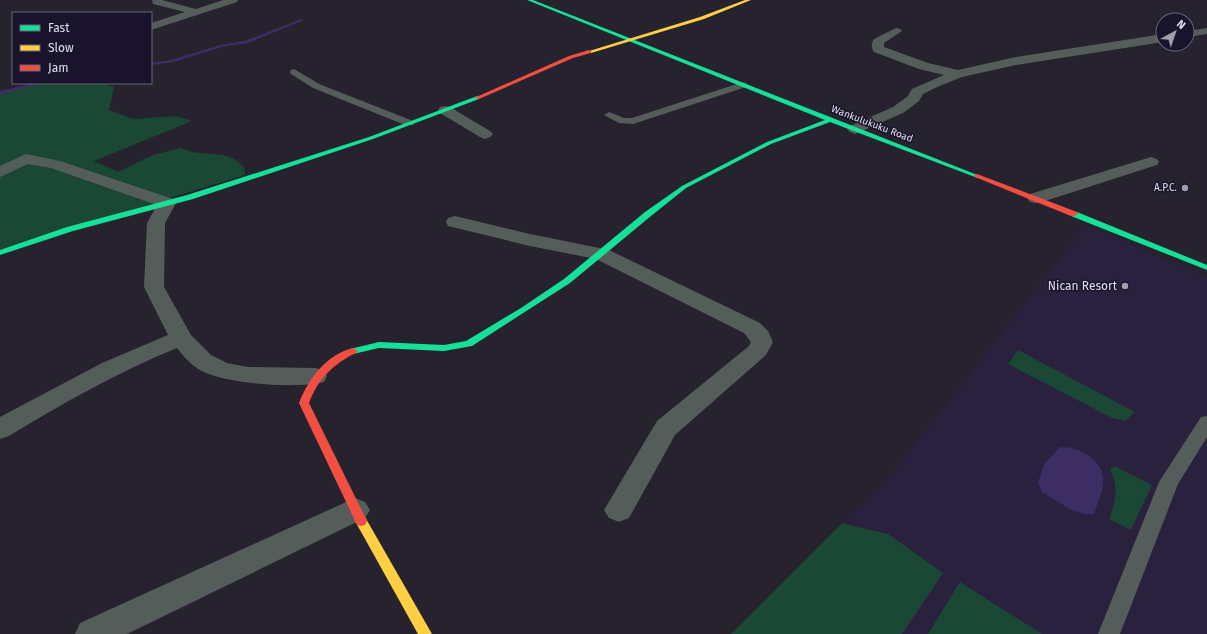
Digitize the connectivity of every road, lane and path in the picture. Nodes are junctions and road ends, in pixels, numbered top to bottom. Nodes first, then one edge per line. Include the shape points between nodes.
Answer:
1 (157, 0) edge
2 (233, 0) edge
3 (529, 0) edge
4 (749, 0) edge
5 (196, 12) junction
6 (152, 27) edge
7 (896, 31) dead end
8 (1207, 31) edge
9 (1195, 33) edge
10 (1155, 39) edge
11 (633, 40) junction
12 (294, 72) dead end
13 (958, 74) junction
14 (743, 85) junction
15 (445, 110) junction
16 (610, 116) dead end
17 (830, 120) junction
18 (409, 123) junction
19 (855, 129) junction
20 (485, 134) dead end
21 (1151, 162) dead end
22 (0, 172) edge
23 (1036, 198) junction
24 (167, 203) junction
25 (455, 222) dead end
26 (0, 253) edge
27 (602, 254) junction
28 (1207, 268) edge
29 (181, 338) junction
30 (315, 376) junction
31 (1207, 422) edge
32 (0, 428) edge
33 (355, 510) junction
34 (620, 510) dead end
35 (92, 634) edge
36 (425, 634) edge
37 (1108, 634) edge

1 - 5 street
2 - 5 street
3 - 11 street, Wankulukuku Road
4 - 11 street
5 - 6 street
7 - 13 street via 878,42 878,49 924,66
8 - 9 street
10 - 13 street via 1016,61
11 - 14 street, Wankulukuku Road
11 - 15 street via 571,57
12 - 18 lane via 316,86
13 - 19 street via 917,92 914,98 898,110
14 - 16 lane via 633,122
14 - 17 street, Wankulukuku Road
15 - 18 street
15 - 20 street
17 - 19 street, Wankulukuku Road
17 - 27 street via 766,144 677,192
18 - 24 street
19 - 23 street, Wankulukuku Road
21 - 23 street
22 - 24 street via 26,159 54,164
23 - 28 street, Wankulukuku Road
24 - 26 street via 70,229
24 - 29 street via 156,223 154,288
25 - 27 street
27 - 30 street via 553,290 469,344 451,348 388,344 371,346 335,360
27 - 34 street via 752,328 762,342 758,350 666,428
29 - 30 street via 188,348 210,366 229,372
29 - 32 street via 146,351 57,395
30 - 33 street via 304,403
31 - 37 lane via 1169,482
33 - 35 street
33 - 36 street

